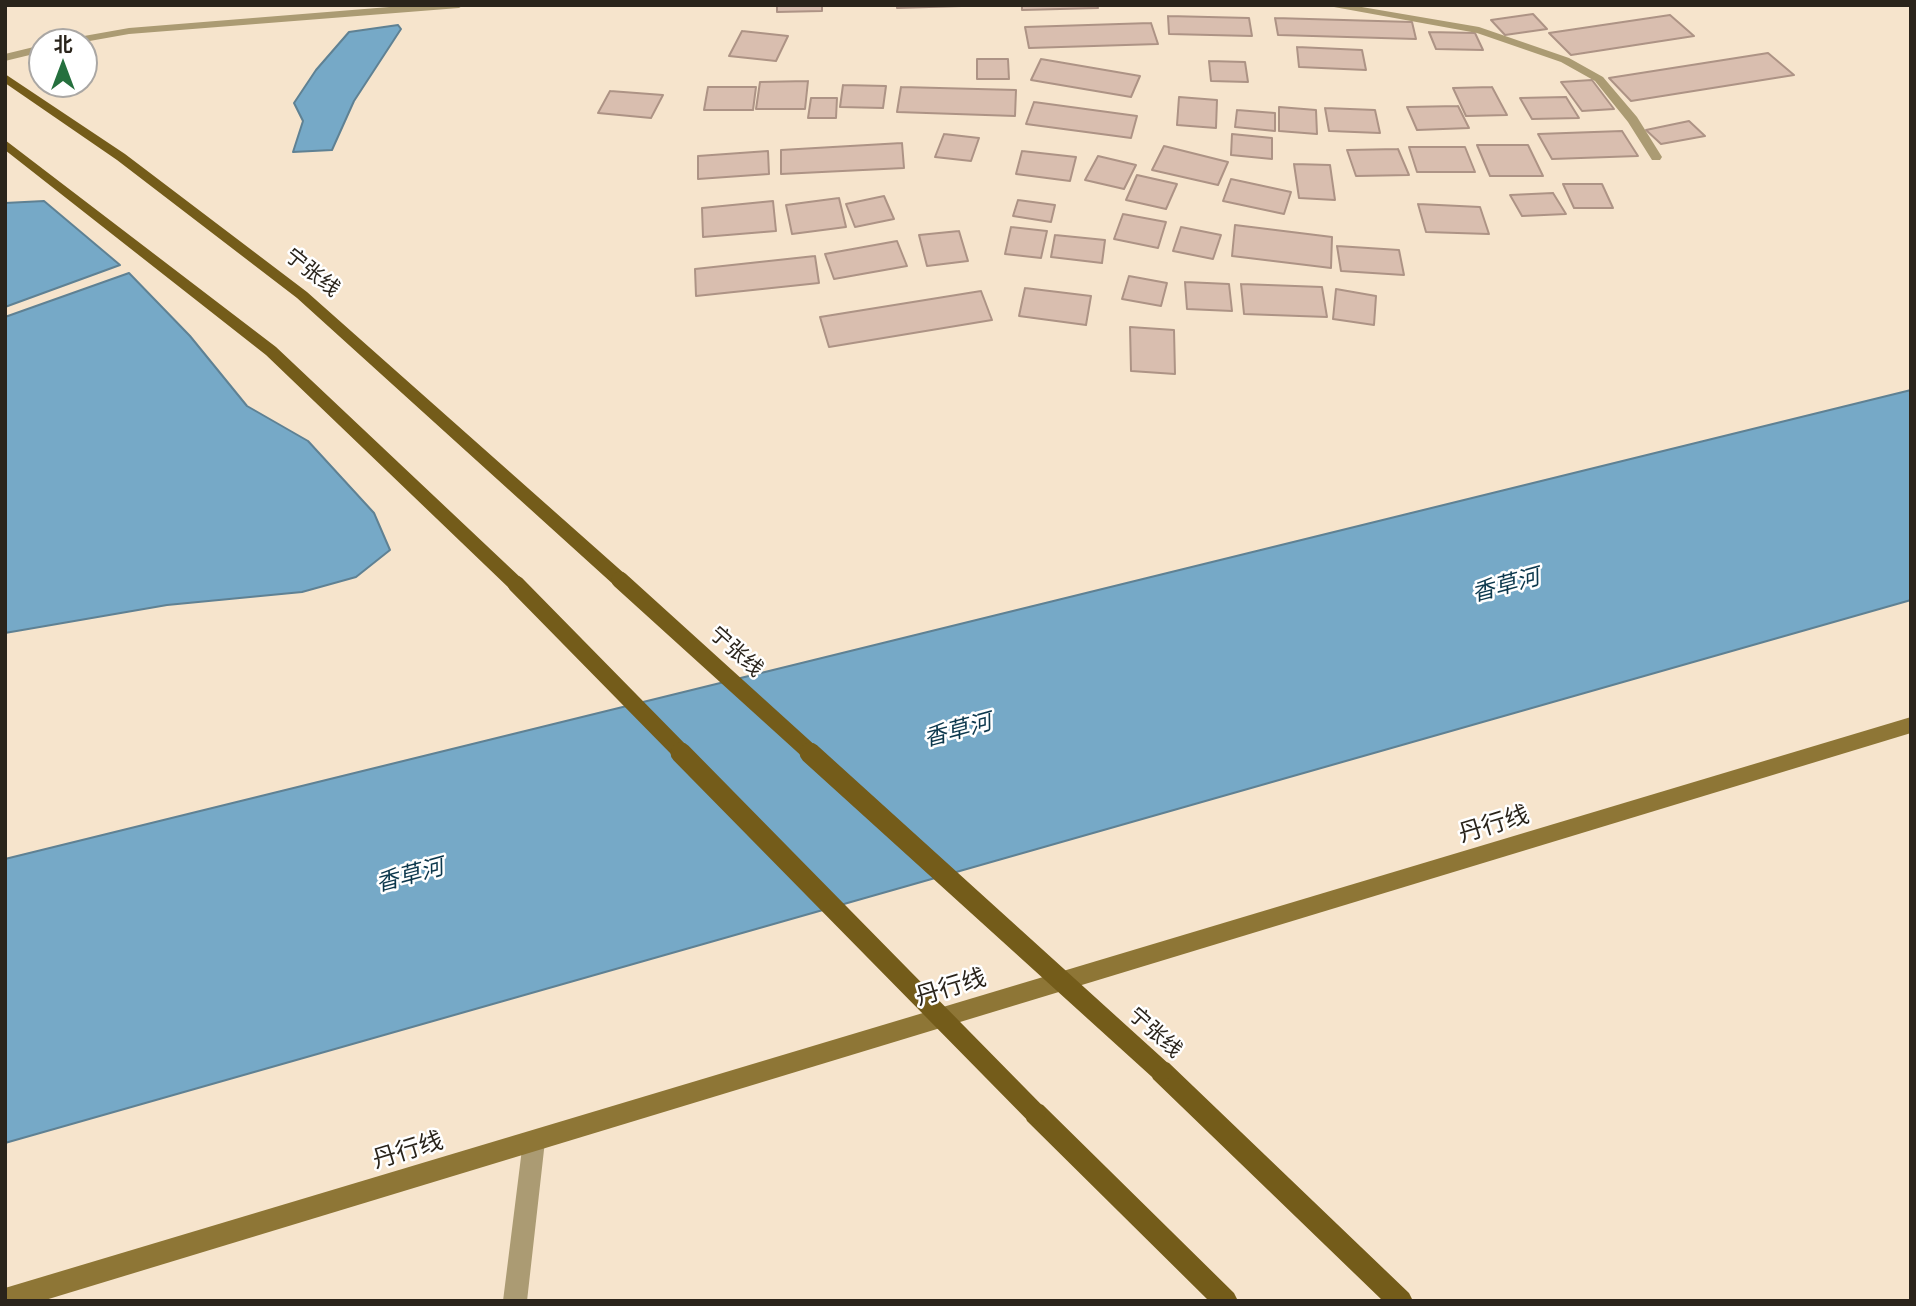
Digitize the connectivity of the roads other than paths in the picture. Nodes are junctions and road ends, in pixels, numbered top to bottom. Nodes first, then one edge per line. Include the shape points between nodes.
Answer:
1 (459, 5) edge
2 (1328, 5) edge
3 (98, 36) edge
4 (28, 52) edge
5 (5, 58) edge
6 (5, 77) edge
7 (5, 144) edge
8 (1656, 158) dead end
9 (1911, 725) edge
10 (534, 1141) junction
11 (5, 1300) edge
12 (515, 1301) edge
13 (1226, 1301) edge
14 (1401, 1301) edge

1 - 3 street
2 - 8 street via 1479,30 1565,60 1599,79 1633,120
4 - 5 street
6 - 14 main road, 宁张线, bridge via 302,295 1161,1071
7 - 13 main road, bridge via 271,351 516,584
9 - 10 main road, 丹行线
10 - 11 main road, 丹行线
10 - 12 street

